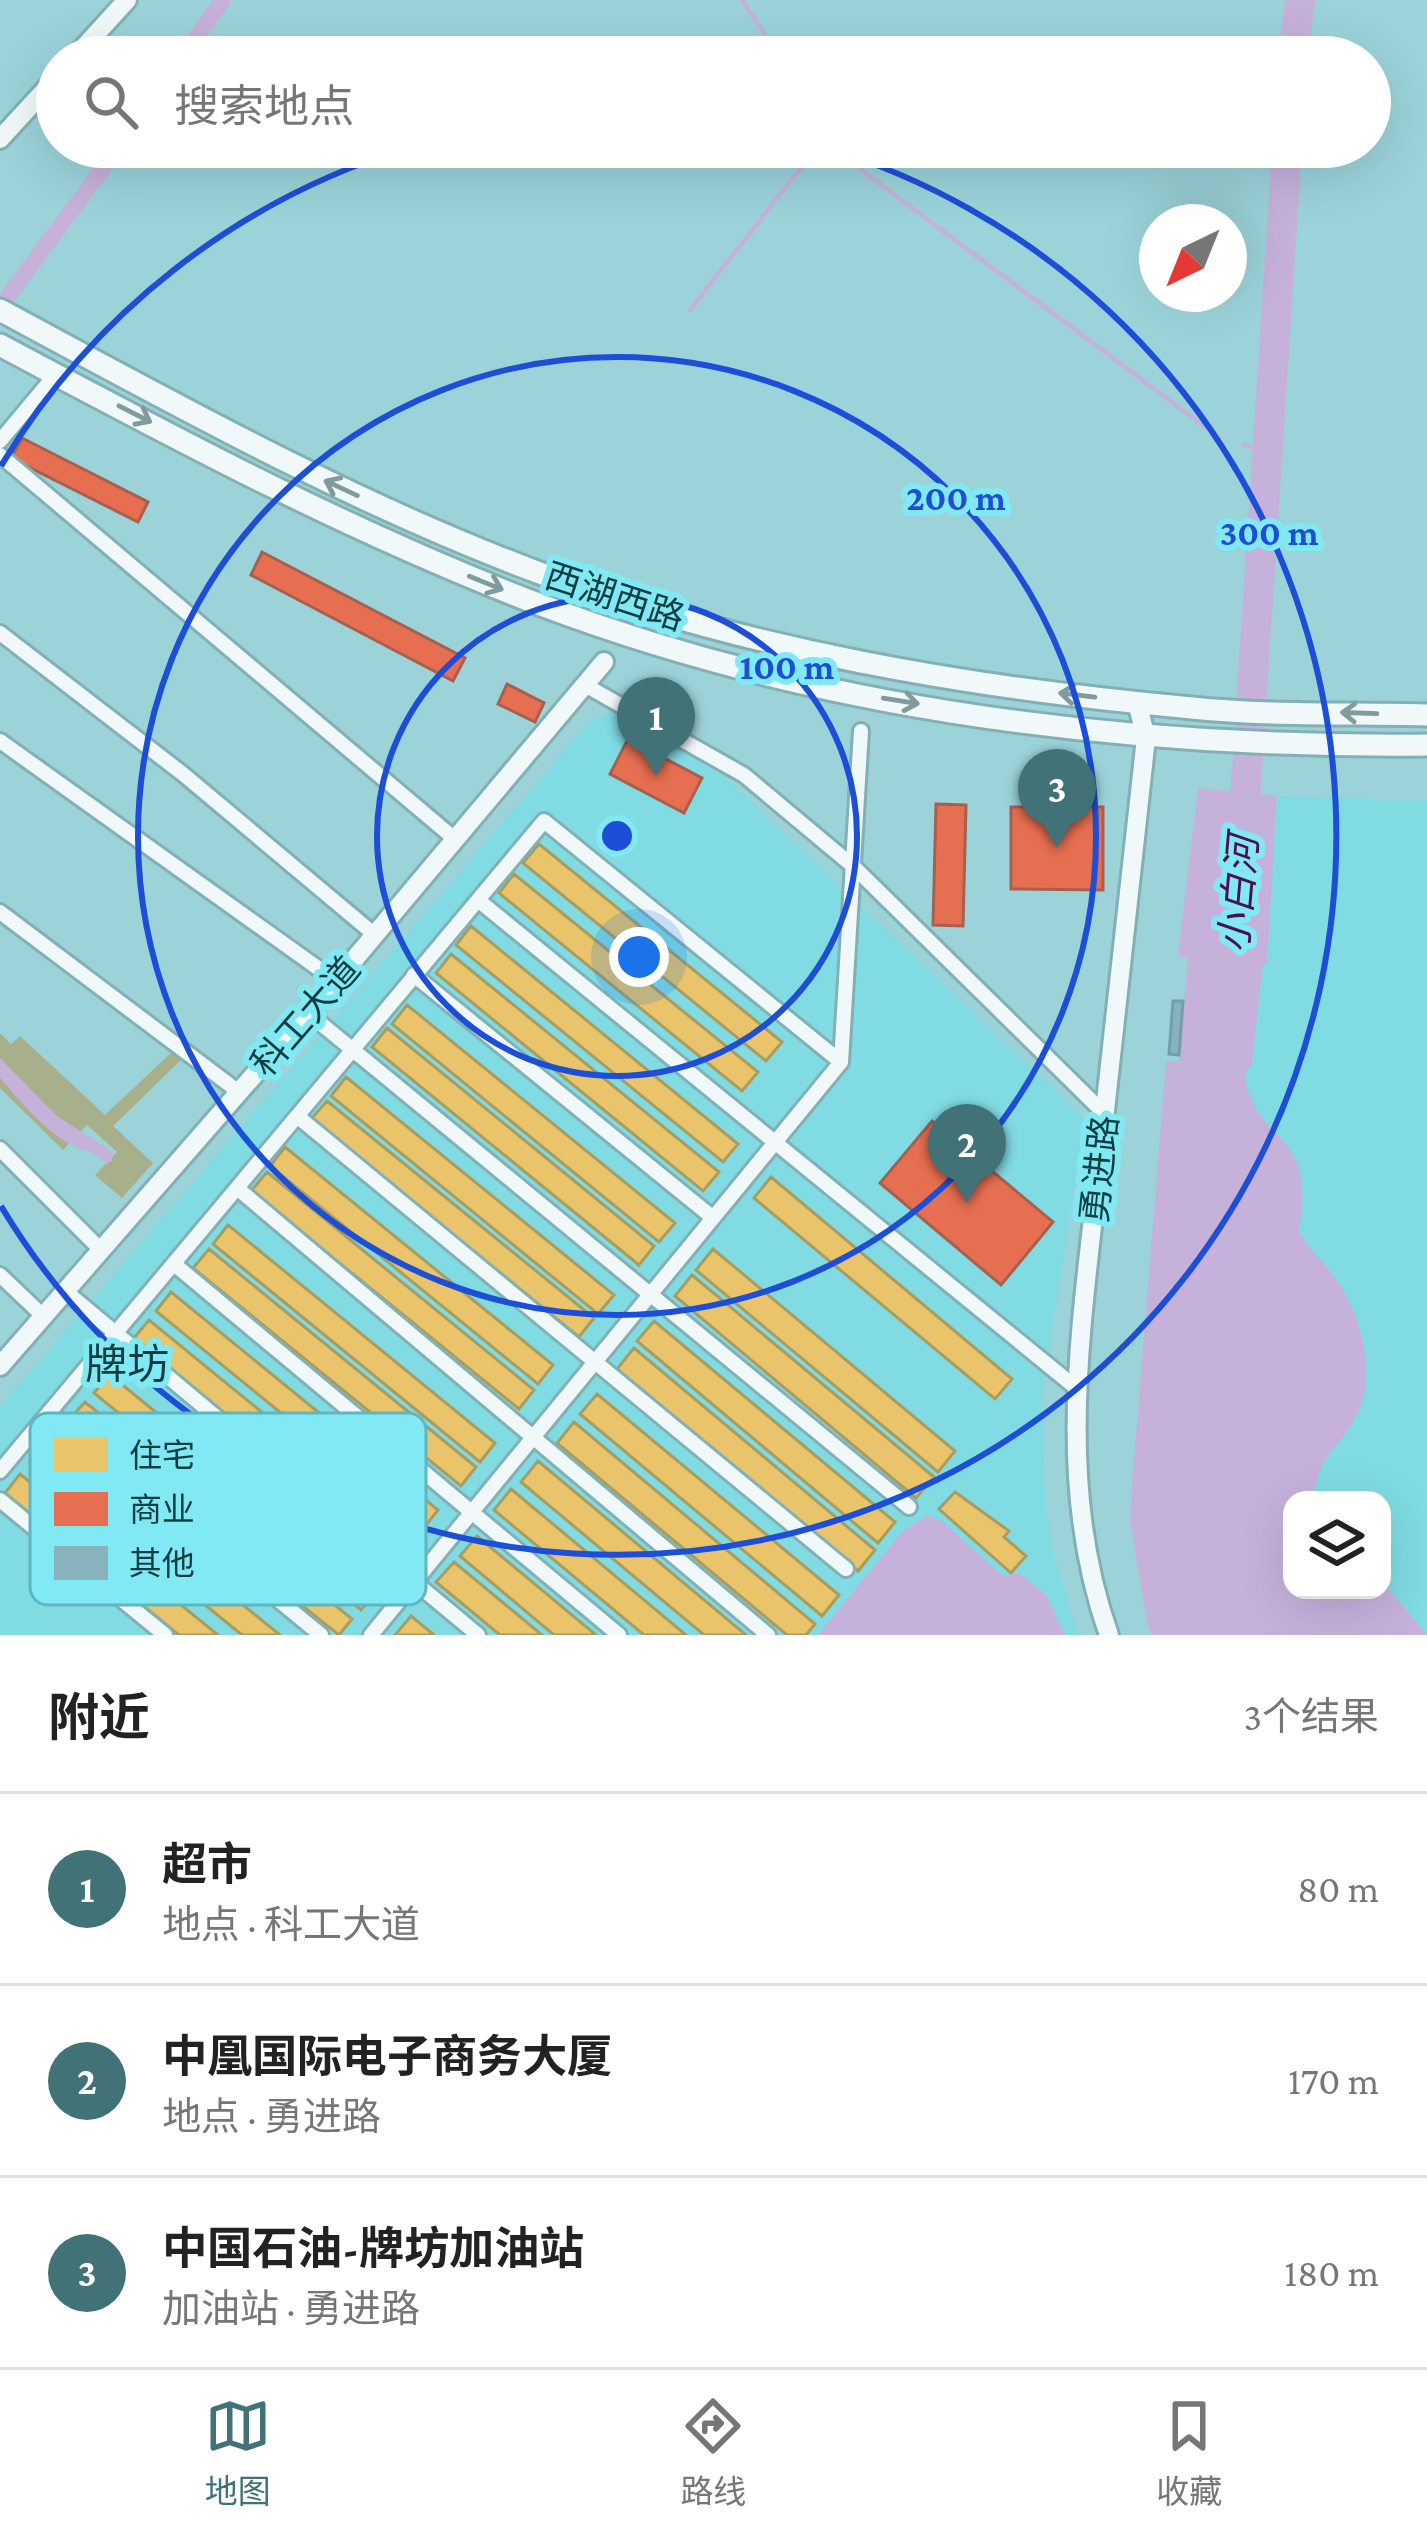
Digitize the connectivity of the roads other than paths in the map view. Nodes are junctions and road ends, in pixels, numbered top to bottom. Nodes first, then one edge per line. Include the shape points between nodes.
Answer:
1 (127, 0) edge
2 (94, 36) edge
3 (36, 100) edge
4 (0, 140) edge
5 (0, 310) edge
6 (0, 344) edge
7 (56, 374) junction
8 (0, 441) edge
9 (0, 455) edge
10 (0, 634) edge
11 (604, 662) dead end
12 (592, 689) dead end
13 (1137, 702) junction
14 (1427, 715) edge
15 (861, 730) dead end
16 (1146, 738) junction
17 (0, 741) edge
18 (1427, 745) edge
19 (456, 840) junction
20 (854, 867) junction
21 (478, 900) junction
22 (0, 912) edge
23 (375, 935) junction
24 (414, 976) junction
25 (335, 981) junction
26 (308, 1013) junction
27 (353, 1049) junction
28 (841, 1062) junction
29 (239, 1092) junction
30 (1105, 1114) junction
31 (297, 1116) junction
32 (774, 1142) junction
33 (0, 1149) edge
34 (237, 1188) junction
35 (712, 1216) junction
36 (101, 1250) junction
37 (174, 1264) junction
38 (0, 1275) edge
39 (65, 1291) junction
40 (650, 1291) junction
41 (43, 1316) junction
42 (116, 1333) junction
43 (594, 1359) junction
44 (0, 1366) edge
45 (1075, 1387) junction
46 (49, 1412) edge
47 (212, 1413) edge
48 (351, 1413) edge
49 (30, 1435) edge
50 (532, 1436) junction
51 (0, 1471) edge
52 (426, 1476) edge
53 (0, 1501) edge
54 (909, 1507) dead end
55 (470, 1513) junction
56 (30, 1525) edge
57 (426, 1566) edge
58 (846, 1569) dead end
59 (426, 1591) edge
60 (129, 1605) edge
61 (284, 1605) edge
62 (394, 1605) edge
63 (166, 1635) edge
64 (321, 1635) edge
65 (370, 1635) edge
66 (478, 1635) edge
67 (619, 1635) edge
68 (768, 1635) edge
69 (1109, 1635) edge

1 - 2 street
3 - 4 street
13 -> 5 main road, 西湖西路 via 812,652 560,580 314,475
6 - 7 main road, 西湖西路
7 - 8 street
7 -> 16 main road, 西湖西路 via 364,532 547,607 862,695
9 - 19 street
10 - 23 street
11 - 19 street, 科工大道
12 - 20 street via 745,776
14 -> 13 main road, 西湖西路
13 - 16 street, 勇进路
15 - 20 street
16 - 18 main road, 西湖西路
16 - 30 street, 勇进路
17 - 25 street
19 - 23 street, 科工大道
20 - 28 street
20 - 30 street
21 - 24 street
21 - 28 street via 544,821
21 - 32 street
22 - 29 street
23 - 25 street, 科工大道
24 - 27 street
24 - 35 street
25 - 26 street, 科工大道
26 - 27 street
26 - 29 street, 科工大道
27 - 31 street
27 - 40 street
28 - 32 street
29 - 36 street, 科工大道
30 - 45 street, 勇进路
31 - 34 street
31 - 43 street
32 - 35 street
32 - 45 street
33 - 36 street
34 - 37 street
34 - 50 street
35 - 40 street
36 - 39 street, 科工大道
37 - 42 street
37 - 48 street
38 - 41 street
39 - 41 street, 科工大道
39 - 42 street
40 - 43 street
40 - 54 street
41 - 44 street, 科工大道
42 - 46 street
42 - 47 street
43 - 50 street
43 - 58 street
45 - 69 street, 勇进路 via 1080,1523
49 - 51 street
50 - 55 street
50 - 68 street
52 - 55 street
53 - 56 street
55 - 57 street
55 - 67 street
59 - 66 street
60 - 63 street
61 - 64 street
62 - 65 street

